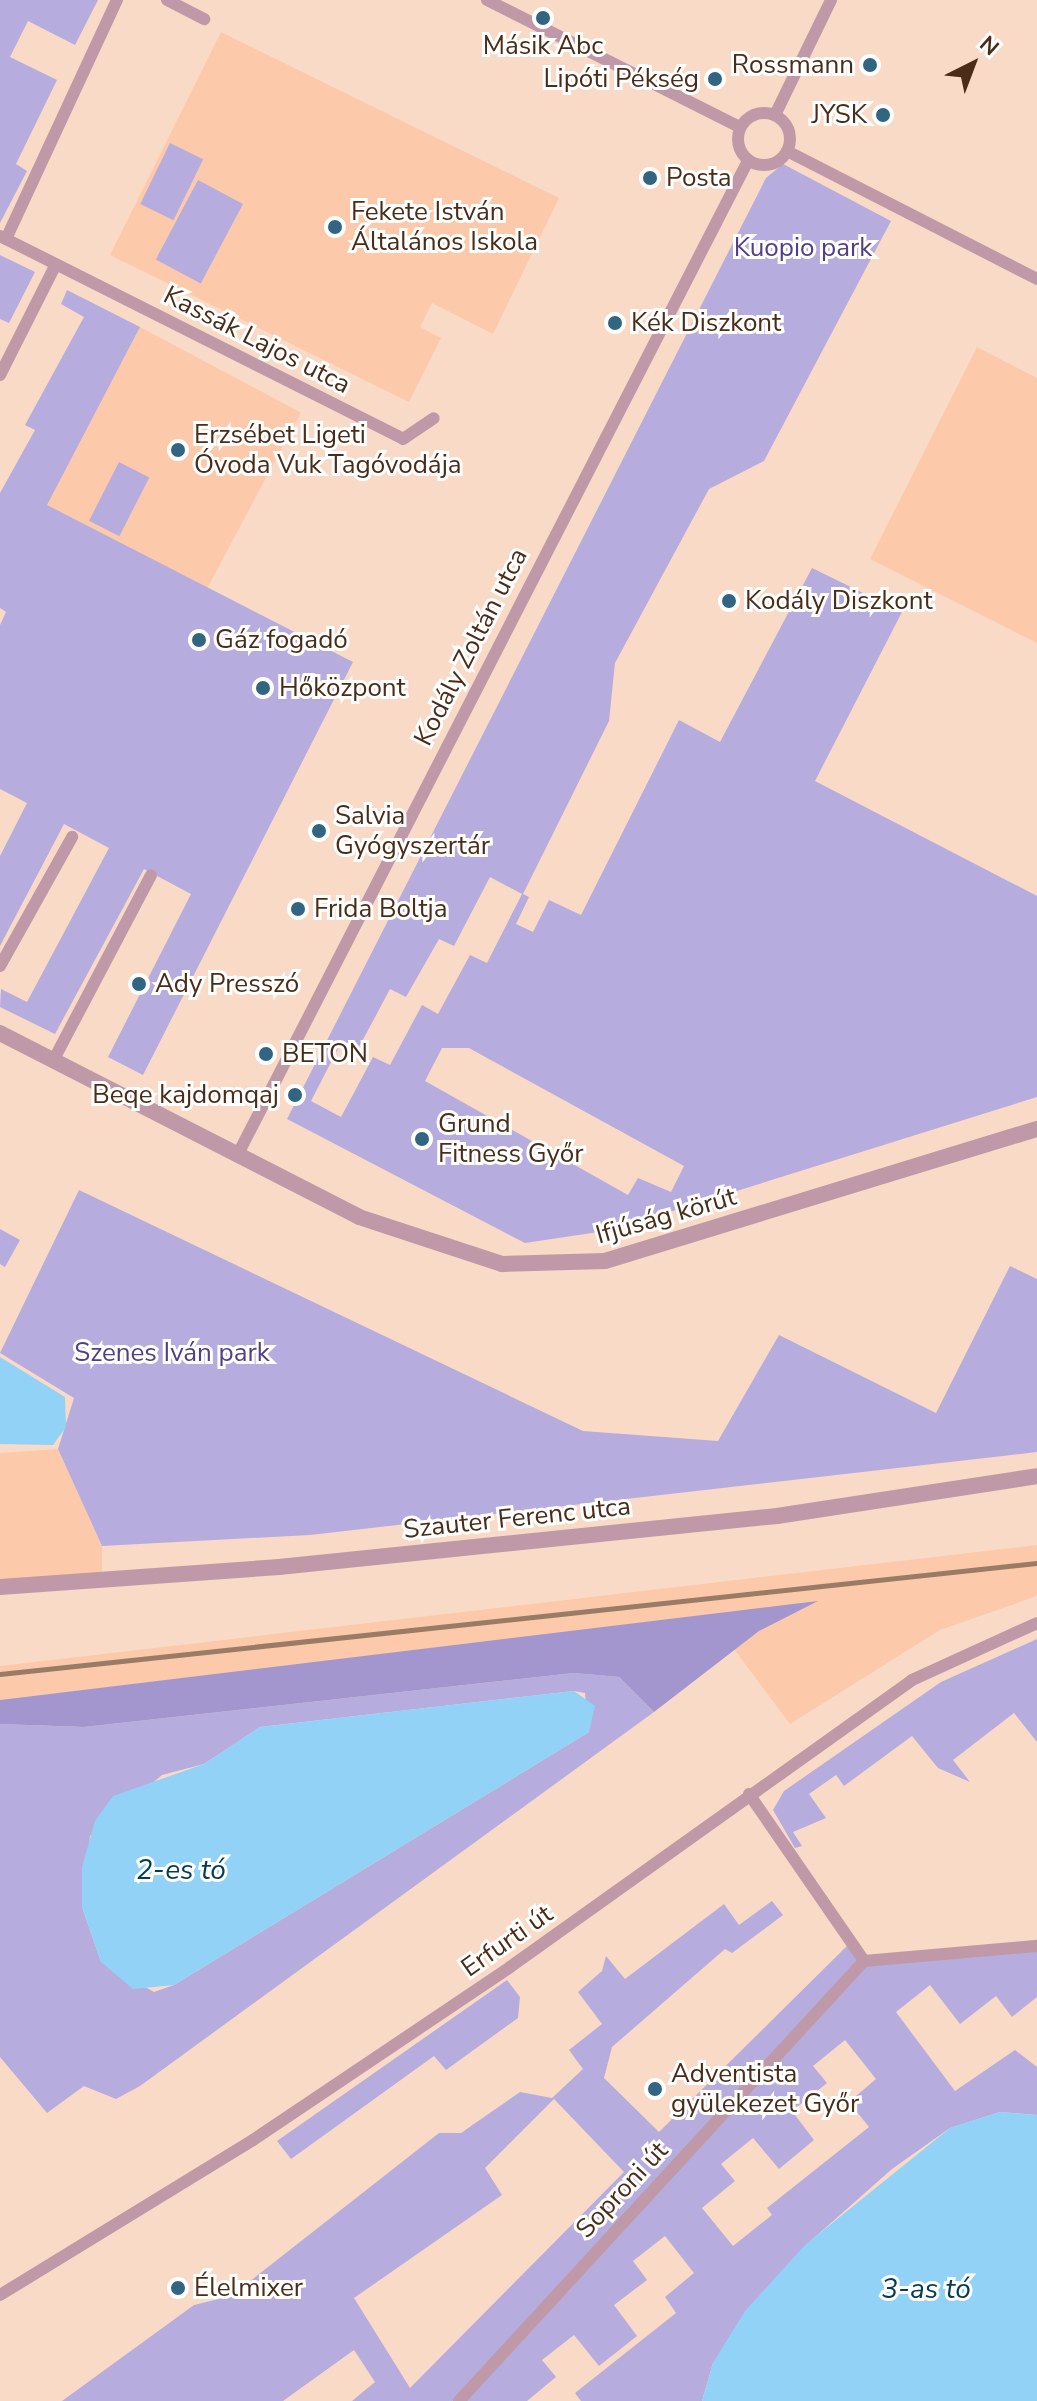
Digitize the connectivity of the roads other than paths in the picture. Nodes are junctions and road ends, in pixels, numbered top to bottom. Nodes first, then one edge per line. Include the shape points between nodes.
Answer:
1 (117, 0) edge
2 (167, 0) edge
3 (487, 0) edge
4 (831, 0) edge
5 (204, 19) dead end
6 (775, 115) junction
7 (740, 127) junction
8 (787, 151) junction
9 (748, 161) junction
10 (3, 237) edge
11 (56, 264) junction
12 (1037, 279) edge
13 (0, 375) edge
14 (434, 418) dead end
15 (72, 837) dead end
16 (151, 875) dead end
17 (0, 966) edge
18 (0, 1033) edge
19 (53, 1061) junction
20 (1037, 1129) edge
21 (238, 1154) junction
22 (1037, 1476) edge
23 (0, 1587) edge
24 (1037, 1623) edge
25 (749, 1794) junction
26 (1037, 1946) edge
27 (864, 1961) junction
28 (0, 2295) edge
29 (459, 2401) edge

1 - 10 street, Kassák Lajos utca
2 - 5 street
3 - 7 street
4 - 6 street
6 - 7 street via 755,114
6 - 8 street via 788,130
7 - 9 street via 739,148
8 - 9 street via 772,164
8 - 12 street
9 - 21 street, Kodály Zoltán utca
10 - 11 street, Kassák Lajos utca
11 - 13 street
11 - 14 street, Kassák Lajos utca via 403,439
15 - 17 street
16 - 19 street
18 - 19 street, Ifjúság körút
19 - 21 street, Ifjúság körút
20 - 21 street, Ifjúság körút via 680,1240 605,1261 553,1265 502,1264 432,1247
22 - 23 street, Szauter Ferenc utca via 777,1516 279,1567
24 - 25 street, Erfurti út via 912,1680
25 - 27 street
25 - 28 street, Erfurti út via 253,2140
26 - 27 street
27 - 29 street, Soproni út

